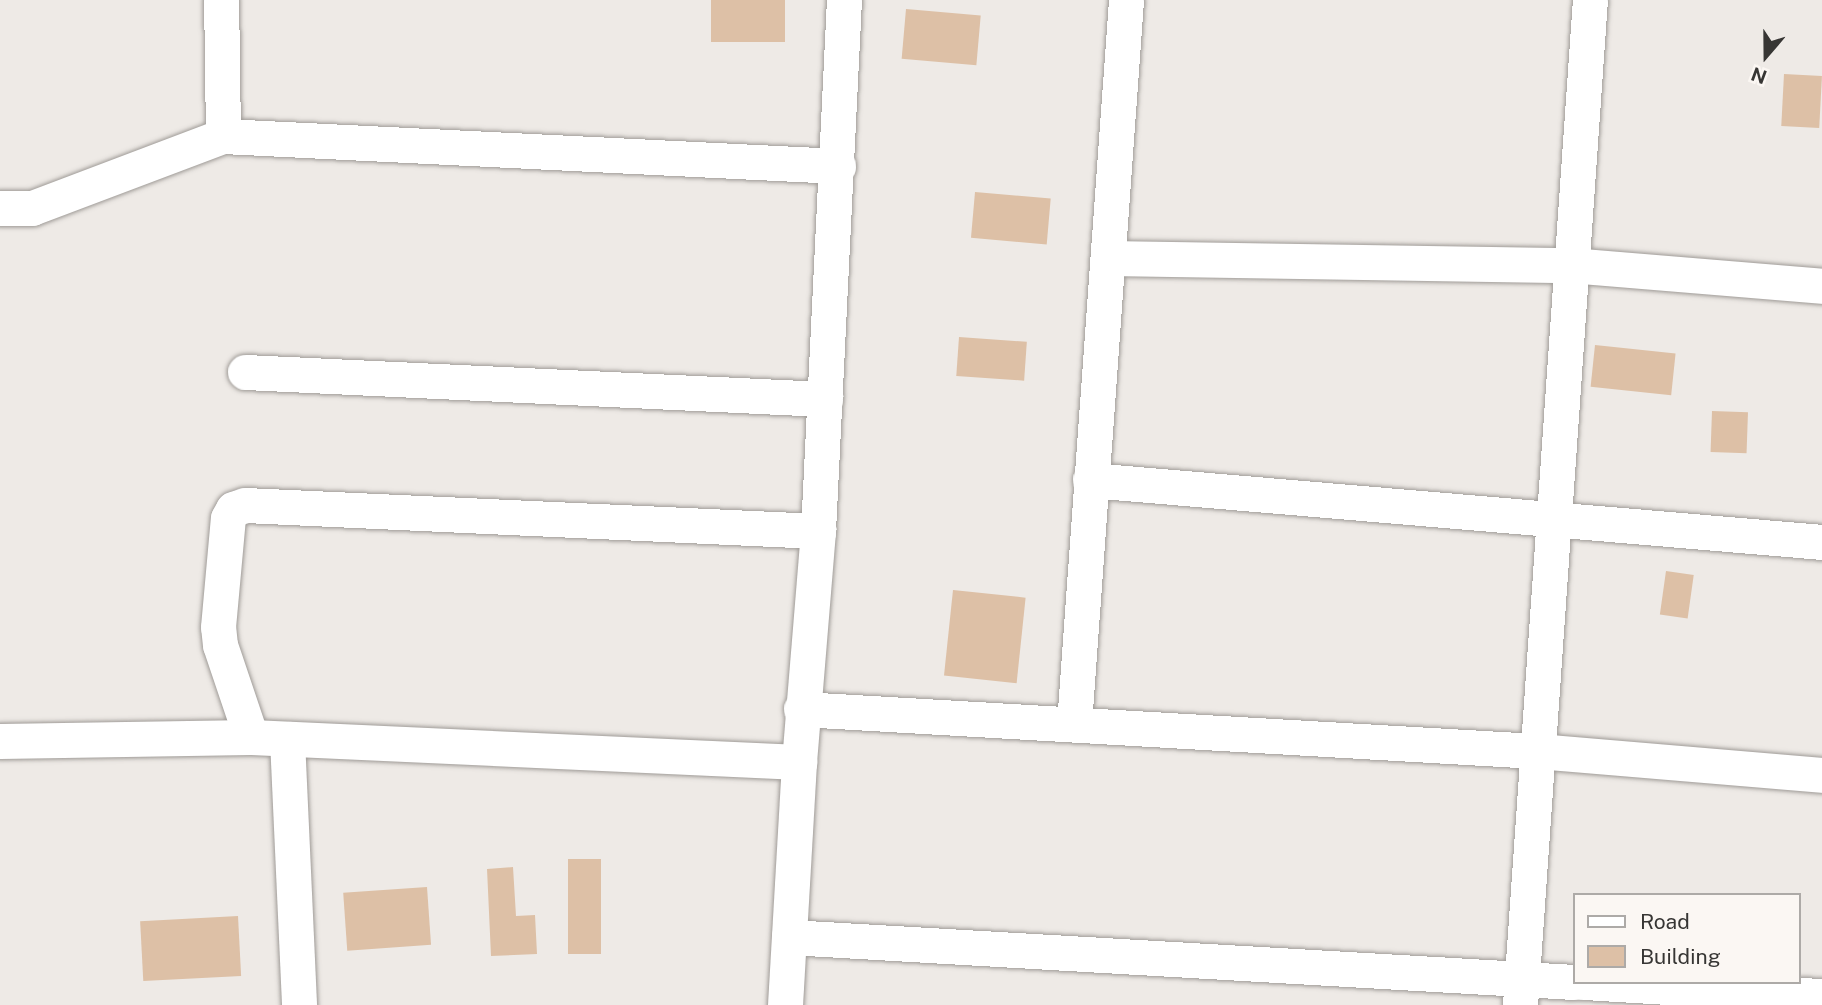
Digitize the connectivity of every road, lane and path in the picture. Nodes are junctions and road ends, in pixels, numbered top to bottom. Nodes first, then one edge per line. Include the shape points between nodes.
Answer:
1 (221, 0) edge
2 (844, 0) edge
3 (1126, 0) edge
4 (1590, 0) edge
5 (223, 136) junction
6 (838, 166) junction
7 (0, 208) edge
8 (1110, 258) junction
9 (1569, 265) junction
10 (1822, 286) edge
11 (245, 372) dead end
12 (825, 399) junction
13 (1090, 480) junction
14 (1555, 520) junction
15 (818, 531) junction
16 (1822, 542) edge
17 (801, 709) junction
18 (1074, 724) junction
19 (251, 737) junction
20 (287, 739) junction
21 (0, 741) edge
22 (1537, 751) junction
23 (799, 762) junction
24 (1822, 775) edge
25 (789, 937) junction
26 (1574, 982) edge
27 (1618, 984) edge
28 (1521, 992) edge
29 (1822, 996) edge
30 (299, 1005) edge
31 (785, 1005) edge

1 - 5 street
2 - 6 street
3 - 8 street
4 - 9 street
5 - 6 street
5 - 7 street via 32,208
6 - 12 street
8 - 9 street
8 - 13 street
9 - 10 street
9 - 14 street
11 - 12 street
12 - 15 street
13 - 14 street
13 - 18 street
14 - 16 street
14 - 22 street
15 - 17 street
15 - 19 street via 245,505 233,509 228,518 218,627
17 - 18 street
17 - 23 street
18 - 22 street
19 - 20 street
19 - 21 street
20 - 23 street
20 - 30 street
22 - 24 street
22 - 28 street
23 - 25 street
25 - 28 street
25 - 31 street
26 - 28 street
27 - 29 street

